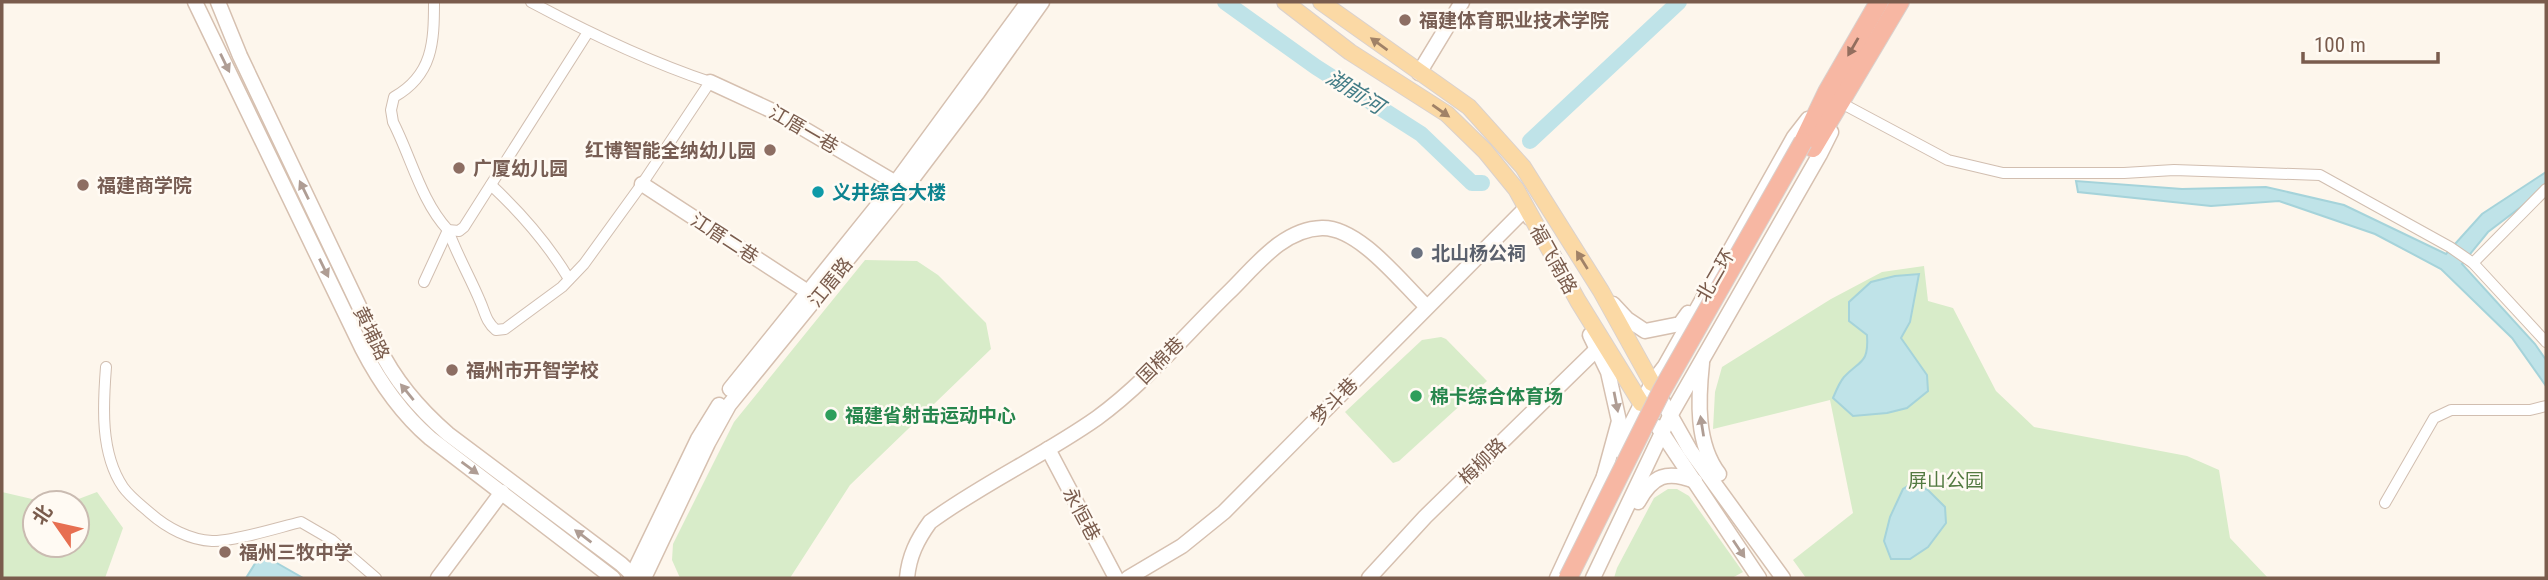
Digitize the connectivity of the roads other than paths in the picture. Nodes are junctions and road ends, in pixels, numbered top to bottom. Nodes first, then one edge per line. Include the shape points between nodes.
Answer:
1 (195, 2) edge
2 (218, 2) edge
3 (434, 2) edge
4 (531, 2) edge
5 (1028, 2) edge
6 (1042, 2) edge
7 (1285, 2) edge
8 (1321, 2) edge
9 (1462, 2) edge
10 (1879, 2) edge
11 (1900, 2) edge
12 (588, 32) junction
13 (1419, 73) junction
14 (710, 82) junction
15 (1852, 86) junction
16 (1827, 92) junction
17 (1843, 104) junction
18 (1808, 145) junction
19 (896, 183) junction
20 (491, 184) junction
21 (642, 184) junction
22 (2546, 189) edge
23 (1526, 208) junction
24 (448, 230) junction
25 (1729, 254) junction
26 (2471, 262) junction
27 (569, 279) junction
28 (424, 282) dead end
29 (1601, 291) junction
30 (808, 292) junction
31 (1702, 300) junction
32 (1426, 306) junction
33 (1728, 315) junction
34 (2546, 342) edge
35 (1598, 348) junction
36 (1703, 357) junction
37 (106, 367) dead end
38 (1653, 383) junction
39 (1642, 403) joint
40 (2546, 406) edge
41 (1670, 416) junction
42 (1662, 432) junction
43 (1048, 449) junction
44 (1604, 476) junction
45 (1695, 481) junction
46 (502, 492) junction
47 (2385, 503) dead end
48 (1582, 523) junction
49 (1613, 536) junction
50 (1763, 549) junction
51 (636, 577) edge
52 (376, 578) edge
53 (438, 578) edge
54 (613, 578) edge
55 (907, 578) edge
56 (1116, 578) edge
57 (1128, 578) edge
58 (1369, 578) edge
59 (1557, 578) edge
60 (1568, 578) edge
61 (1581, 578) edge
62 (1593, 578) edge
63 (1601, 578) edge
64 (1759, 578) edge
65 (1783, 578) edge

1 -> 46 main road, 黄埔路 via 382,384 418,428
51 -> 2 main road, 黄埔路 via 448,434 402,387 378,346
3 - 24 street via 429,58 408,89 394,97 391,110 424,193
4 - 12 street
5 - 19 main road, 江厝路
6 - 51 main road, 江厝路 via 901,195 729,405
7 -> 23 main road, 福飞南路 via 1350,52 1447,114 1485,151
13 -> 8 main road, 福飞南路
9 - 13 main road
10 -> 16 highway, 北二环
11 - 15 highway, 北二环
12 - 14 street via 664,67
12 - 20 street
29 -> 13 main road, 福飞南路 via 1522,167 1469,107
14 - 19 main road, 江厝一巷 via 778,113
14 - 21 street
15 - 17 main road
15 - 18 highway, 北二环
16 - 18 highway, 北二环
16 - 25 main road via 1794,137
17 - 26 street via 1948,160 2003,173 2174,170 2320,175
17 - 33 main road via 1821,154
18 - 60 highway, 北二环, bridge via 1668,378
18 - 61 highway, 北二环 via 1671,395
19 - 30 main road, 江厝路
20 - 24 street via 464,227
20 - 27 street via 530,225
21 - 27 street
21 - 30 main road, 江厝二巷
22 - 26 street
23 - 32 main road, 梦斗巷
23 - 35 main road via 1562,289
23 - 39 main road, 福飞南路
24 - 27 street via 488,322 496,330 522,318
24 - 28 street
25 - 29 main road via 1679,324 1645,331
25 - 31 main road
26 - 34 street
29 - 38 main road, 福飞南路
30 - 51 main road, 江厝路 via 708,421
31 - 33 main road
31 - 38 main road
32 - 43 main road, 国棉巷 via 1347,234 1322,228 1293,235 1141,380 1099,416
32 - 57 main road, 梦斗巷 via 1224,512 1182,546
33 - 36 main road
35 -> 44 main road via 1619,421
35 - 58 main road, 梅柳路
36 - 41 main road
50 -> 36 main road via 1762,531 1709,461 1700,417
37 - 52 street via 105,427 114,467 125,489 158,520 189,536 217,541 301,522 332,540
38 - 41 main road, 福飞南路
38 - 44 main road
39 - 42 main road, 福飞南路
40 - 47 street via 2451,410 2434,418
41 - 42 main road
41 - 50 main road, 福飞南路
42 - 45 main road, 福飞南路
42 - 49 main road
43 - 55 main road, 国棉巷 via 930,522 917,540
43 - 56 main road, 永恒巷
44 - 48 main road
45 - 63 main road via 1676,473 1646,487
45 -> 64 main road, 福飞南路
46 - 53 main road
46 - 54 main road, 黄埔路
48 - 49 main road
48 - 59 main road
49 - 62 main road
50 - 65 main road, 福飞南路

